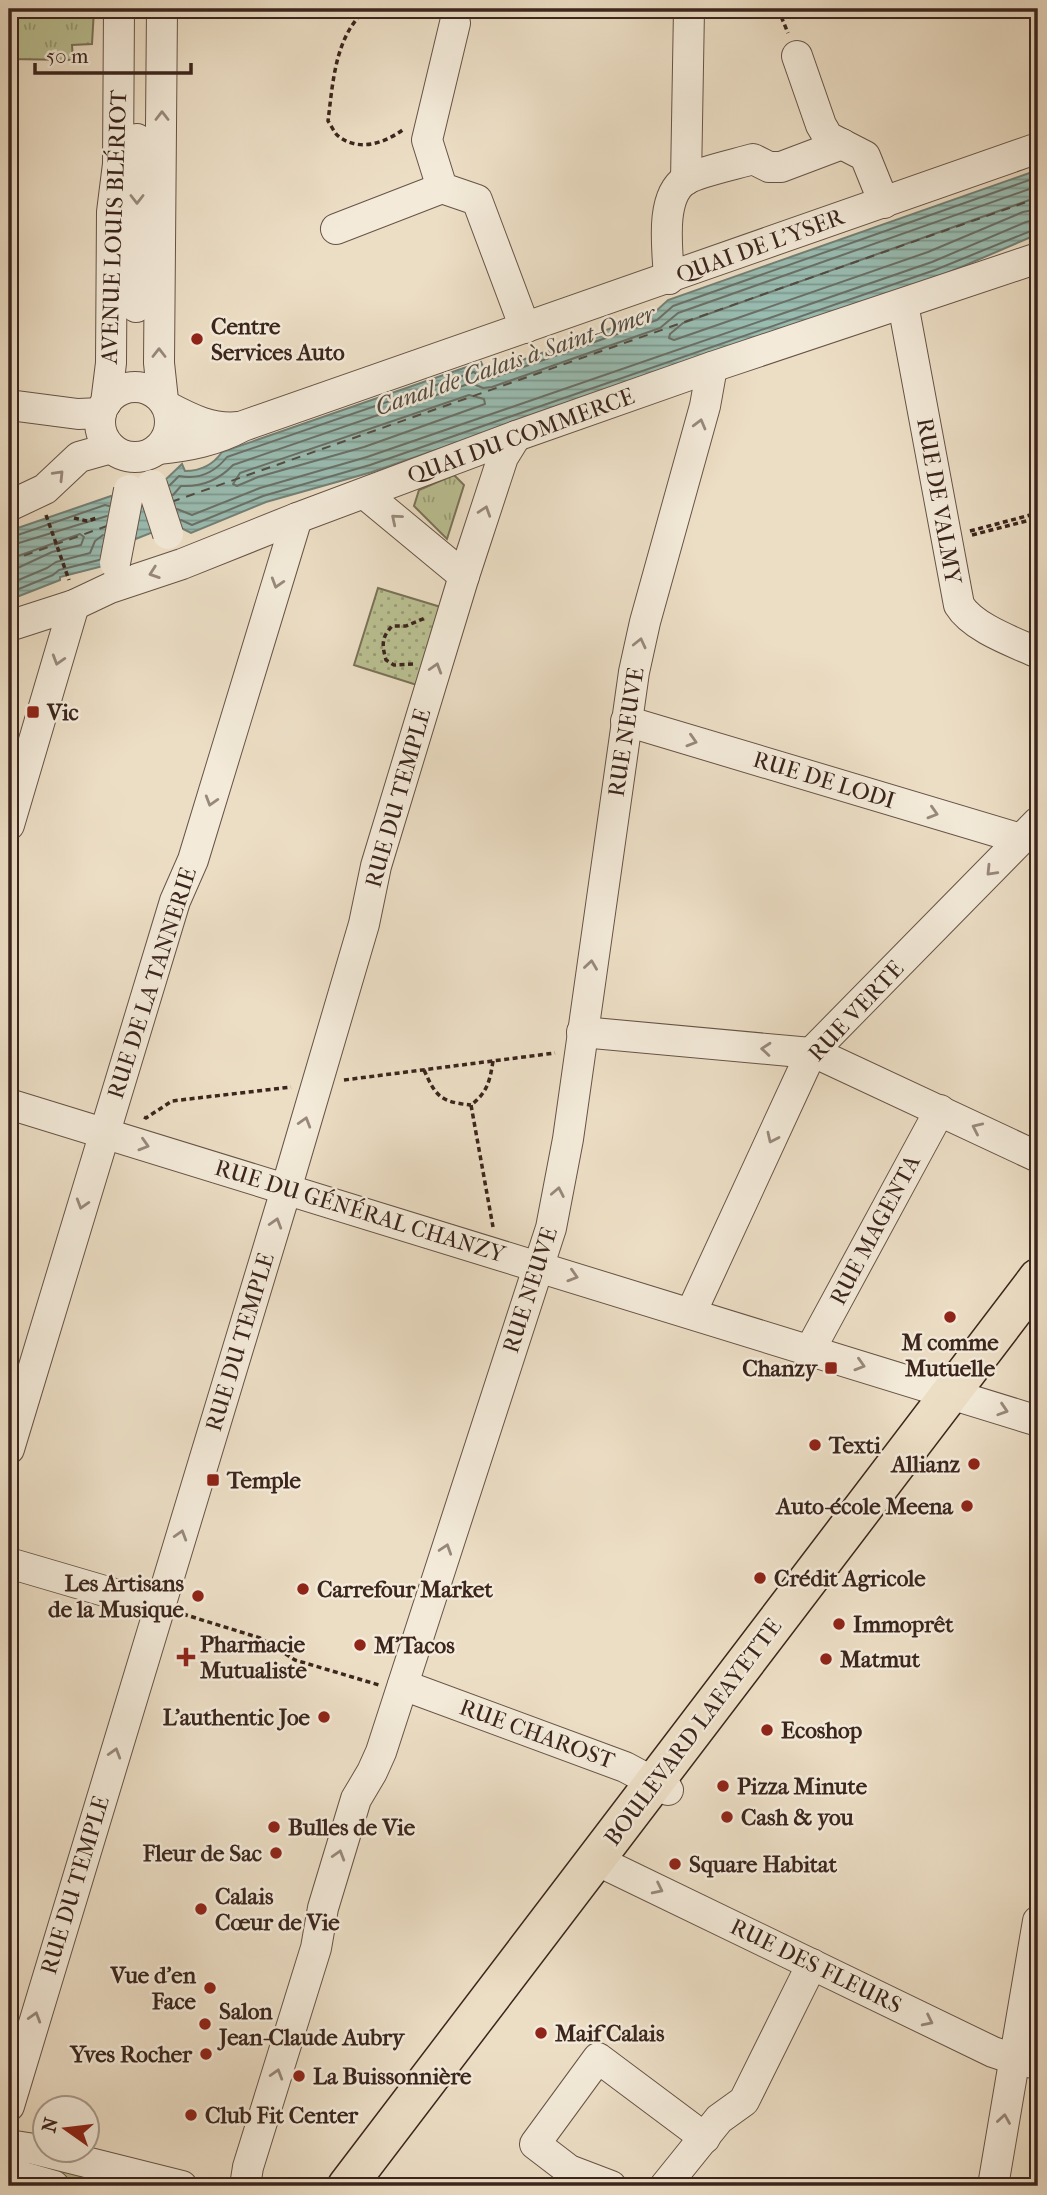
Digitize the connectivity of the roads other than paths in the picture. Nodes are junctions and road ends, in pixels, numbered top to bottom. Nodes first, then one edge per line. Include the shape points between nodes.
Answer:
1 (118, 9) edge
2 (137, 9) edge
3 (162, 9) edge
4 (689, 9) edge
5 (455, 23) dead end
6 (797, 57) dead end
7 (842, 144) junction
8 (1038, 148) edge
9 (686, 180) junction
10 (442, 188) junction
11 (884, 203) junction
12 (336, 229) dead end
13 (1038, 258) edge
14 (669, 279) junction
15 (903, 304) junction
16 (136, 307) junction
17 (525, 328) junction
18 (712, 367) junction
19 (165, 404) junction
20 (9, 405) edge
21 (104, 408) junction
22 (243, 426) junction
23 (516, 436) junction
24 (155, 451) junction
25 (116, 452) junction
26 (141, 488) junction
27 (365, 494) junction
28 (9, 506) edge
29 (297, 518) junction
30 (217, 550) junction
31 (113, 576) junction
32 (464, 576) junction
33 (71, 591) junction
34 (9, 626) edge
35 (1038, 653) edge
36 (626, 721) junction
37 (9, 824) edge
38 (1030, 831) edge
39 (582, 1032) junction
40 (811, 1054) junction
41 (9, 1104) edge
42 (940, 1110) junction
43 (104, 1132) junction
44 (1038, 1157) edge
45 (287, 1188) junction
46 (538, 1266) junction
47 (1038, 1278) edge
48 (1038, 1306) edge
49 (691, 1313) junction
50 (810, 1350) junction
51 (959, 1396) junction
52 (1038, 1421) edge
53 (9, 1449) edge
54 (9, 1563) edge
55 (159, 1607) junction
56 (402, 1689) junction
57 (661, 1786) junction
58 (603, 1863) junction
59 (1038, 1921) edge
60 (812, 1964) junction
61 (1026, 2062) edge
62 (9, 2106) edge
63 (705, 2138) junction
64 (384, 2139) junction
65 (9, 2145) edge
66 (9, 2173) edge
67 (54, 2186) edge
68 (182, 2186) edge
69 (245, 2186) edge
70 (337, 2186) edge
71 (347, 2186) edge
72 (371, 2186) edge
73 (611, 2186) edge
74 (665, 2186) edge
75 (993, 2186) edge

1 - 16 street, AVENUE LOUIS BLÉRIOT via 118,164 112,212
2 -> 16 street
16 -> 3 street, AVENUE LOUIS BLÉRIOT
4 - 9 street
5 - 10 street via 427,140
6 - 7 street via 821,125 828,137
7 - 9 street via 781,167 753,159
7 - 11 street via 865,156
8 - 11 street, QUAI DE L'YSER
9 - 14 street via 676,190 669,209
10 - 12 street
10 - 17 street via 477,200
11 - 14 street, QUAI DE L'YSER
13 - 15 street, QUAI DU COMMERCE
14 - 17 street, QUAI DE L'YSER
15 - 18 street, QUAI DU COMMERCE
15 - 35 street, RUE DE VALMY via 954,537 956,595 976,623
19 -> 16 street, AVENUE LOUIS BLÉRIOT
16 - 21 street, AVENUE LOUIS BLÉRIOT via 111,363
17 - 22 street, QUAI DE L'YSER
18 - 23 street, QUAI DU COMMERCE
36 -> 18 street, RUE NEUVE via 645,622
19 - 21 street via 149,389 131,387 119,391
19 - 22 street, QUAI DE L'YSER via 217,428
19 - 24 street via 170,428
20 - 21 street via 72,413
21 - 25 street via 102,434
22 - 24 street, QUAI DE L'YSER via 208,442
23 - 27 street, QUAI DU COMMERCE
32 -> 23 street, RUE DU TEMPLE via 503,457
24 - 25 street via 135,458
24 - 26 street
25 - 26 street
28 -> 25 street via 45,489 79,457
26 - 30 street, bridge via 173,543 183,549
26 - 31 street, bridge
27 - 29 street, QUAI DU COMMERCE
32 -> 27 street
29 - 30 street, QUAI DU COMMERCE
29 -> 43 street, RUE DE LA TANNERIE
30 -> 31 street, QUAI DU COMMERCE
31 - 33 street, QUAI DU COMMERCE
45 -> 32 street, RUE DU TEMPLE via 365,924 376,866
33 - 34 street, QUAI DU COMMERCE
33 -> 37 street
36 -> 38 street, RUE DE LODI
39 -> 36 street, RUE NEUVE
38 -> 40 street, RUE VERTE
40 -> 39 street
46 -> 39 street, RUE NEUVE via 551,1228 566,1152
40 - 42 street
40 -> 49 street, RUE VERTE
41 - 43 street, RUE DU GÉNÉRAL CHANZY
44 -> 42 street
42 - 50 street, RUE MAGENTA
43 -> 45 street, RUE DU GÉNÉRAL CHANZY
43 -> 53 street, RUE DE LA TANNERIE
45 - 46 street, RUE DU GÉNÉRAL CHANZY
55 -> 45 street, RUE DU TEMPLE
46 -> 49 street, RUE DU GÉNÉRAL CHANZY
56 -> 46 street, RUE NEUVE
47 - 51 main road, BOULEVARD LAFAYETTE
48 - 51 main road, BOULEVARD LAFAYETTE
49 - 50 street, RUE DU GÉNÉRAL CHANZY
50 -> 51 street, RUE DU GÉNÉRAL CHANZY
51 -> 52 street, RUE DU GÉNÉRAL CHANZY
51 - 57 main road, BOULEVARD LAFAYETTE
54 - 55 street
62 -> 55 street, RUE DU TEMPLE
56 - 57 street, RUE CHAROST via 625,1767
69 -> 56 street, RUE NEUVE via 317,1948 323,1908 356,1799 372,1772
57 - 58 main road, BOULEVARD LAFAYETTE
58 -> 60 street, RUE DES FLEURS
58 - 64 main road, BOULEVARD LAFAYETTE
58 - 72 main road, BOULEVARD LAFAYETTE
59 - 61 street
60 -> 61 street, RUE DES FLEURS via 993,2052
60 - 63 street via 744,2101 719,2119
75 -> 61 street
63 - 73 street via 598,2058 535,2144 569,2169
63 - 74 street
64 - 70 street via 357,2161
64 - 71 main road, BOULEVARD LAFAYETTE
65 - 68 street
66 - 67 street

